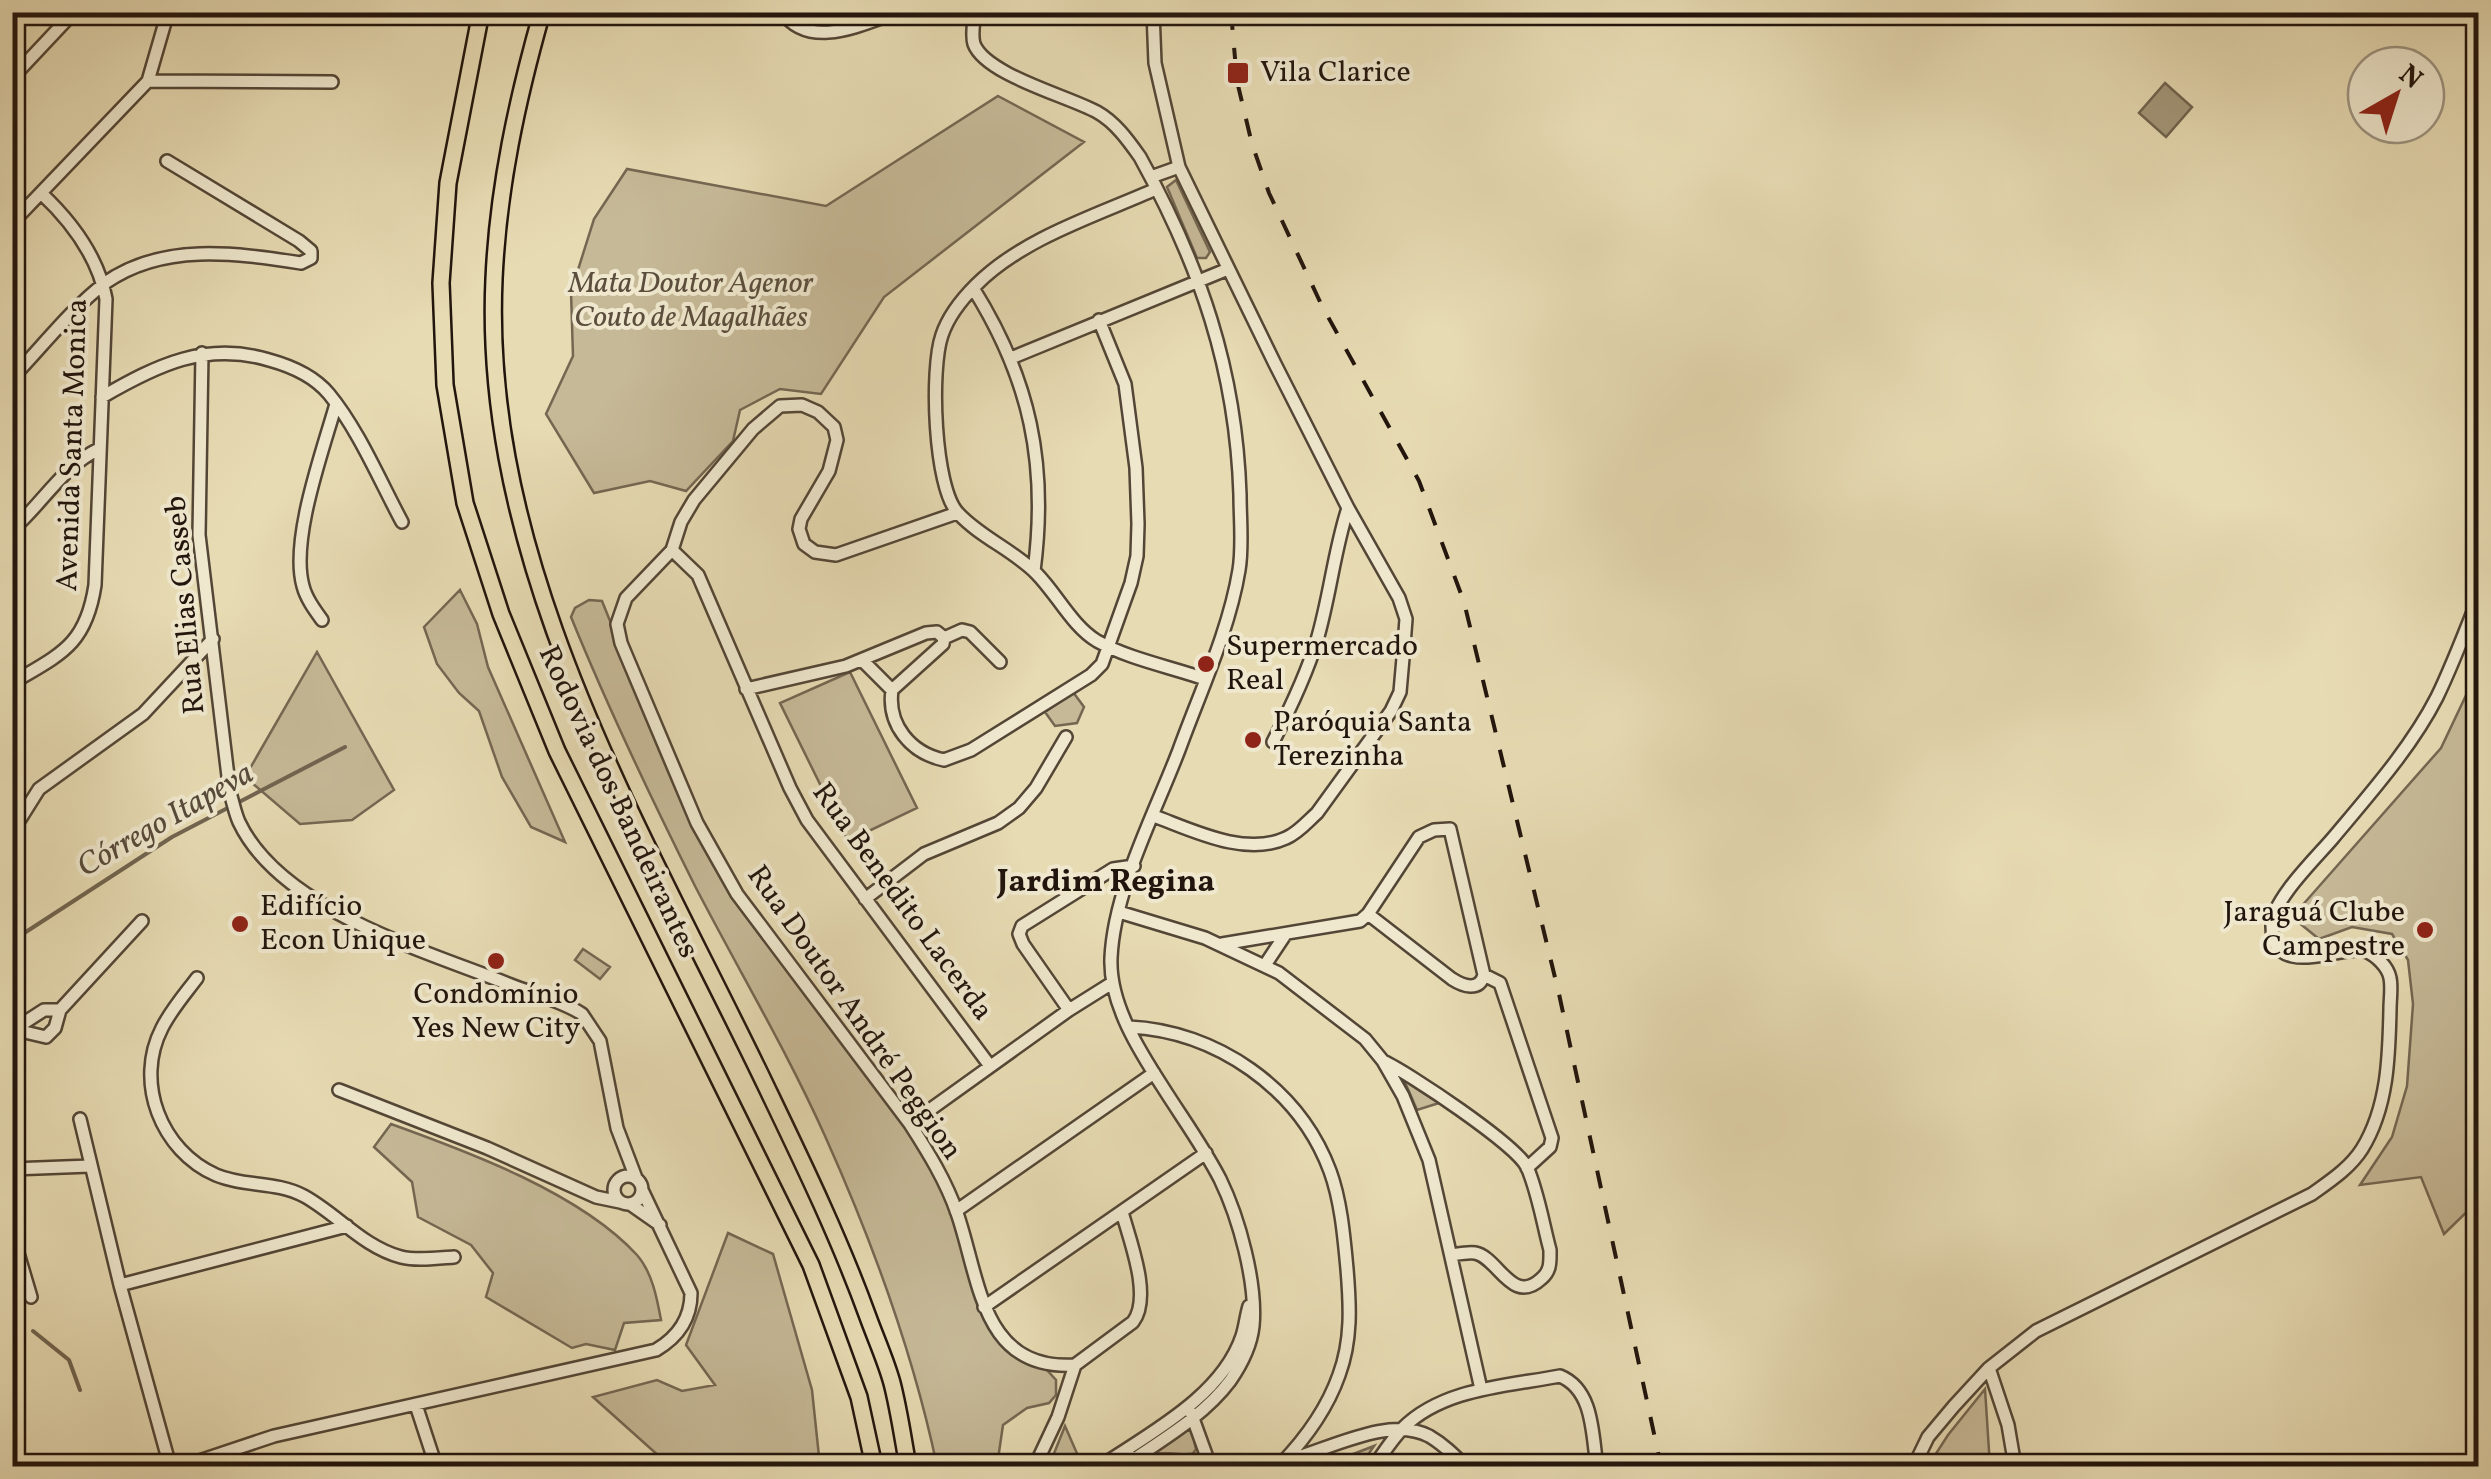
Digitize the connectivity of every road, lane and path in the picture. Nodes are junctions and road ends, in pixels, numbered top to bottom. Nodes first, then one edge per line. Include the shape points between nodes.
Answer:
1 (74, 12) edge
2 (168, 12) edge
3 (481, 12) edge
4 (542, 12) edge
5 (782, 12) edge
6 (898, 12) edge
7 (975, 12) edge
8 (1153, 12) edge
9 (12, 78) edge
10 (148, 82) junction
11 (332, 82) dead end
12 (167, 161) dead end
13 (1179, 167) junction
14 (1154, 183) junction
15 (41, 193) junction
16 (12, 223) edge
17 (1228, 269) junction
18 (1198, 280) junction
19 (104, 284) junction
20 (973, 288) junction
21 (1099, 320) junction
22 (202, 353) junction
23 (1011, 358) junction
24 (12, 378) edge
25 (102, 397) junction
26 (336, 404) junction
27 (99, 449) junction
28 (1348, 508) junction
29 (957, 513) junction
30 (402, 522) dead end
31 (12, 530) edge
32 (672, 550) junction
33 (1034, 571) junction
34 (2478, 599) edge
35 (322, 620) dead end
36 (944, 638) junction
37 (213, 639) junction
38 (1109, 646) junction
39 (862, 660) junction
40 (1000, 662) dead end
41 (1205, 679) junction
42 (12, 683) edge
43 (746, 689) junction
44 (892, 690) junction
45 (1066, 737) dead end
46 (1274, 742) dead end
47 (1154, 816) junction
48 (12, 832) edge
49 (1134, 866) junction
50 (865, 899) junction
51 (1119, 912) junction
52 (1368, 914) junction
53 (142, 921) dead end
54 (1285, 935) junction
55 (1220, 945) junction
56 (1264, 965) junction
57 (1484, 974) junction
58 (197, 978) dead end
59 (1112, 983) junction
60 (60, 1010) junction
61 (1069, 1010) junction
62 (1129, 1028) junction
63 (14, 1029) edge
64 (1383, 1061) junction
65 (990, 1066) junction
66 (1154, 1074) junction
67 (338, 1090) dead end
68 (80, 1119) dead end
69 (910, 1124) junction
70 (1206, 1154) junction
71 (90, 1166) junction
72 (1527, 1168) junction
73 (12, 1169) edge
74 (625, 1179) junction
75 (643, 1192) junction
76 (590, 1194) junction
77 (625, 1203) junction
78 (956, 1210) junction
79 (1122, 1212) junction
80 (660, 1225) junction
81 (347, 1226) junction
82 (12, 1233) edge
83 (1451, 1255) junction
84 (454, 1257) dead end
85 (120, 1285) junction
86 (31, 1297) dead end
87 (984, 1307) junction
88 (1075, 1366) junction
89 (1990, 1368) junction
90 (1481, 1389) junction
91 (416, 1405) junction
92 (1190, 1412) junction
93 (1402, 1428) junction
94 (1208, 1460) junction
95 (1135, 1461) edge
96 (1281, 1464) edge
97 (1230, 1465) edge
98 (170, 1466) edge
99 (184, 1466) edge
100 (436, 1466) edge
101 (874, 1466) edge
102 (908, 1466) edge
103 (1035, 1466) edge
104 (1101, 1466) edge
105 (1261, 1466) edge
106 (1374, 1466) edge
107 (1465, 1466) edge
108 (1597, 1466) edge
109 (1914, 1466) edge
110 (2015, 1466) edge

1 - 9 street
2 - 10 street
3 - 101 highway, Rodovia dos Bandeirantes via 448,183 441,283 445,385 465,503 557,751 812,1266 859,1397
4 - 102 highway, Rodovia dos Bandeirantes via 516,110 494,281 498,391 531,561 622,792 844,1248 891,1380
5 - 6 street via 794,26 818,33
7 - 14 street via 974,44 982,54 1098,112 1127,138
8 - 13 street via 1155,63
10 - 11 street
10 - 15 street
12 - 19 street via 299,241 311,258 301,263 220,253 166,257
13 - 14 street
13 - 17 street
14 - 18 street
14 - 20 street via 1023,250
15 - 16 street
15 - 19 street, Avenida Santa Monica via 76,229
17 - 18 street
17 - 28 street
18 - 21 street
18 - 41 street via 1225,363 1240,525 1240,568
19 - 24 street
19 - 25 street, Avenida Santa Monica
20 - 23 street
20 - 29 street via 942,334 935,373 943,476
21 - 23 street
21 - 38 street via 1126,384 1138,524 1131,584
22 - 25 street via 160,365
22 - 26 street via 250,354 285,364 319,384
22 - 37 street, Rua Elias Casseb via 199,535
23 - 33 street via 1031,415 1039,536
25 - 27 street, Avenida Santa Monica
26 - 30 street
26 - 35 street via 302,548 303,586
27 - 31 street via 74,464
27 - 42 street, Avenida Santa Monica via 95,585 86,626 64,650
28 - 46 street via 1318,638
28 - 47 street via 1406,620 1400,692 1391,711 1316,813 1287,838 1220,840
29 - 32 street via 836,555 808,548 800,537 801,518 829,471 837,440 827,418 792,404 766,416 694,500
29 - 33 street
32 - 43 street, Rua Benedito Lacerda via 698,575
32 - 69 street, Rua Doutor André Peggion via 626,598 617,624 621,643 714,856
33 - 38 street via 1079,626
34 - 89 street via 2424,718 2287,893 2272,923 2285,952 2302,959 2361,948 2390,978 2389,1064 2376,1122 2361,1151 2312,1194 2036,1331
36 - 39 street via 933,631
36 - 40 street via 970,632
36 - 44 street
37 - 48 street via 143,714 39,789
37 - 74 street, Rua Elias Casseb via 231,795 239,823 261,854 320,904 582,1014 600,1041
38 - 41 street
38 - 44 street via 1091,675 953,758 932,757 906,739 890,708
39 - 43 street
39 - 44 street
41 - 47 street
43 - 50 street, Rua Benedito Lacerda via 808,820
45 - 50 street via 1019,808 924,854
47 - 49 street
49 - 51 street
49 - 61 street via 1058,900 1022,926 1022,944
50 - 65 street, Rua Benedito Lacerda
51 - 55 street
51 - 59 street
52 - 54 street via 1341,926
52 - 57 street via 1464,986 1478,984
52 - 57 street via 1420,837 1450,829
53 - 60 street
54 - 55 street
54 - 56 street
55 - 56 street
56 - 64 street via 1365,1039
57 - 72 street via 1500,983 1552,1138
58 - 81 street via 162,1028 152,1060 151,1093 165,1131 217,1176 290,1190
59 - 61 street
59 - 62 street
60 - 63 street via 44,1010
60 - 63 street via 46,1037
61 - 65 street
62 - 66 street
62 - 96 street via 1207,1045 1269,1083 1302,1119 1331,1174 1351,1317 1346,1352 1327,1403
64 - 72 street via 1500,1141
64 - 83 street via 1429,1160
65 - 69 street
66 - 70 street
66 - 78 street
67 - 76 street
68 - 71 street
69 - 78 street, Rua Doutor André Peggion
70 - 79 street
70 - 92 street via 1246,1255 1254,1322 1227,1384
71 - 73 street
71 - 85 street
72 - 83 street via 1550,1250 1546,1274 1524,1286 1508,1282 1474,1253
74 - 75 street
74 - 76 street
74 - 77 street via 614,1193
75 - 77 street
75 - 80 street
76 - 77 street
77 - 80 street
78 - 87 street, Rua Doutor André Peggion
79 - 87 street
79 - 88 street via 1142,1297 1139,1314
80 - 91 street via 691,1293 686,1320 664,1345
81 - 84 street via 403,1258
81 - 85 street
82 - 86 street
83 - 90 street
85 - 98 street
87 - 88 street, Rua Doutor André Peggion via 1014,1349 1048,1364
88 - 103 street
89 - 109 street via 1928,1437
89 - 110 street
90 - 93 street via 1428,1409
90 - 108 street via 1560,1376 1572,1381 1588,1408
91 - 99 street via 274,1436
91 - 100 street
92 - 94 street
92 - 95 street
93 - 96 street
93 - 106 street
93 - 107 street via 1426,1435
94 - 95 street
94 - 97 street
95 - 104 street
96 - 105 street
97 - 105 street

